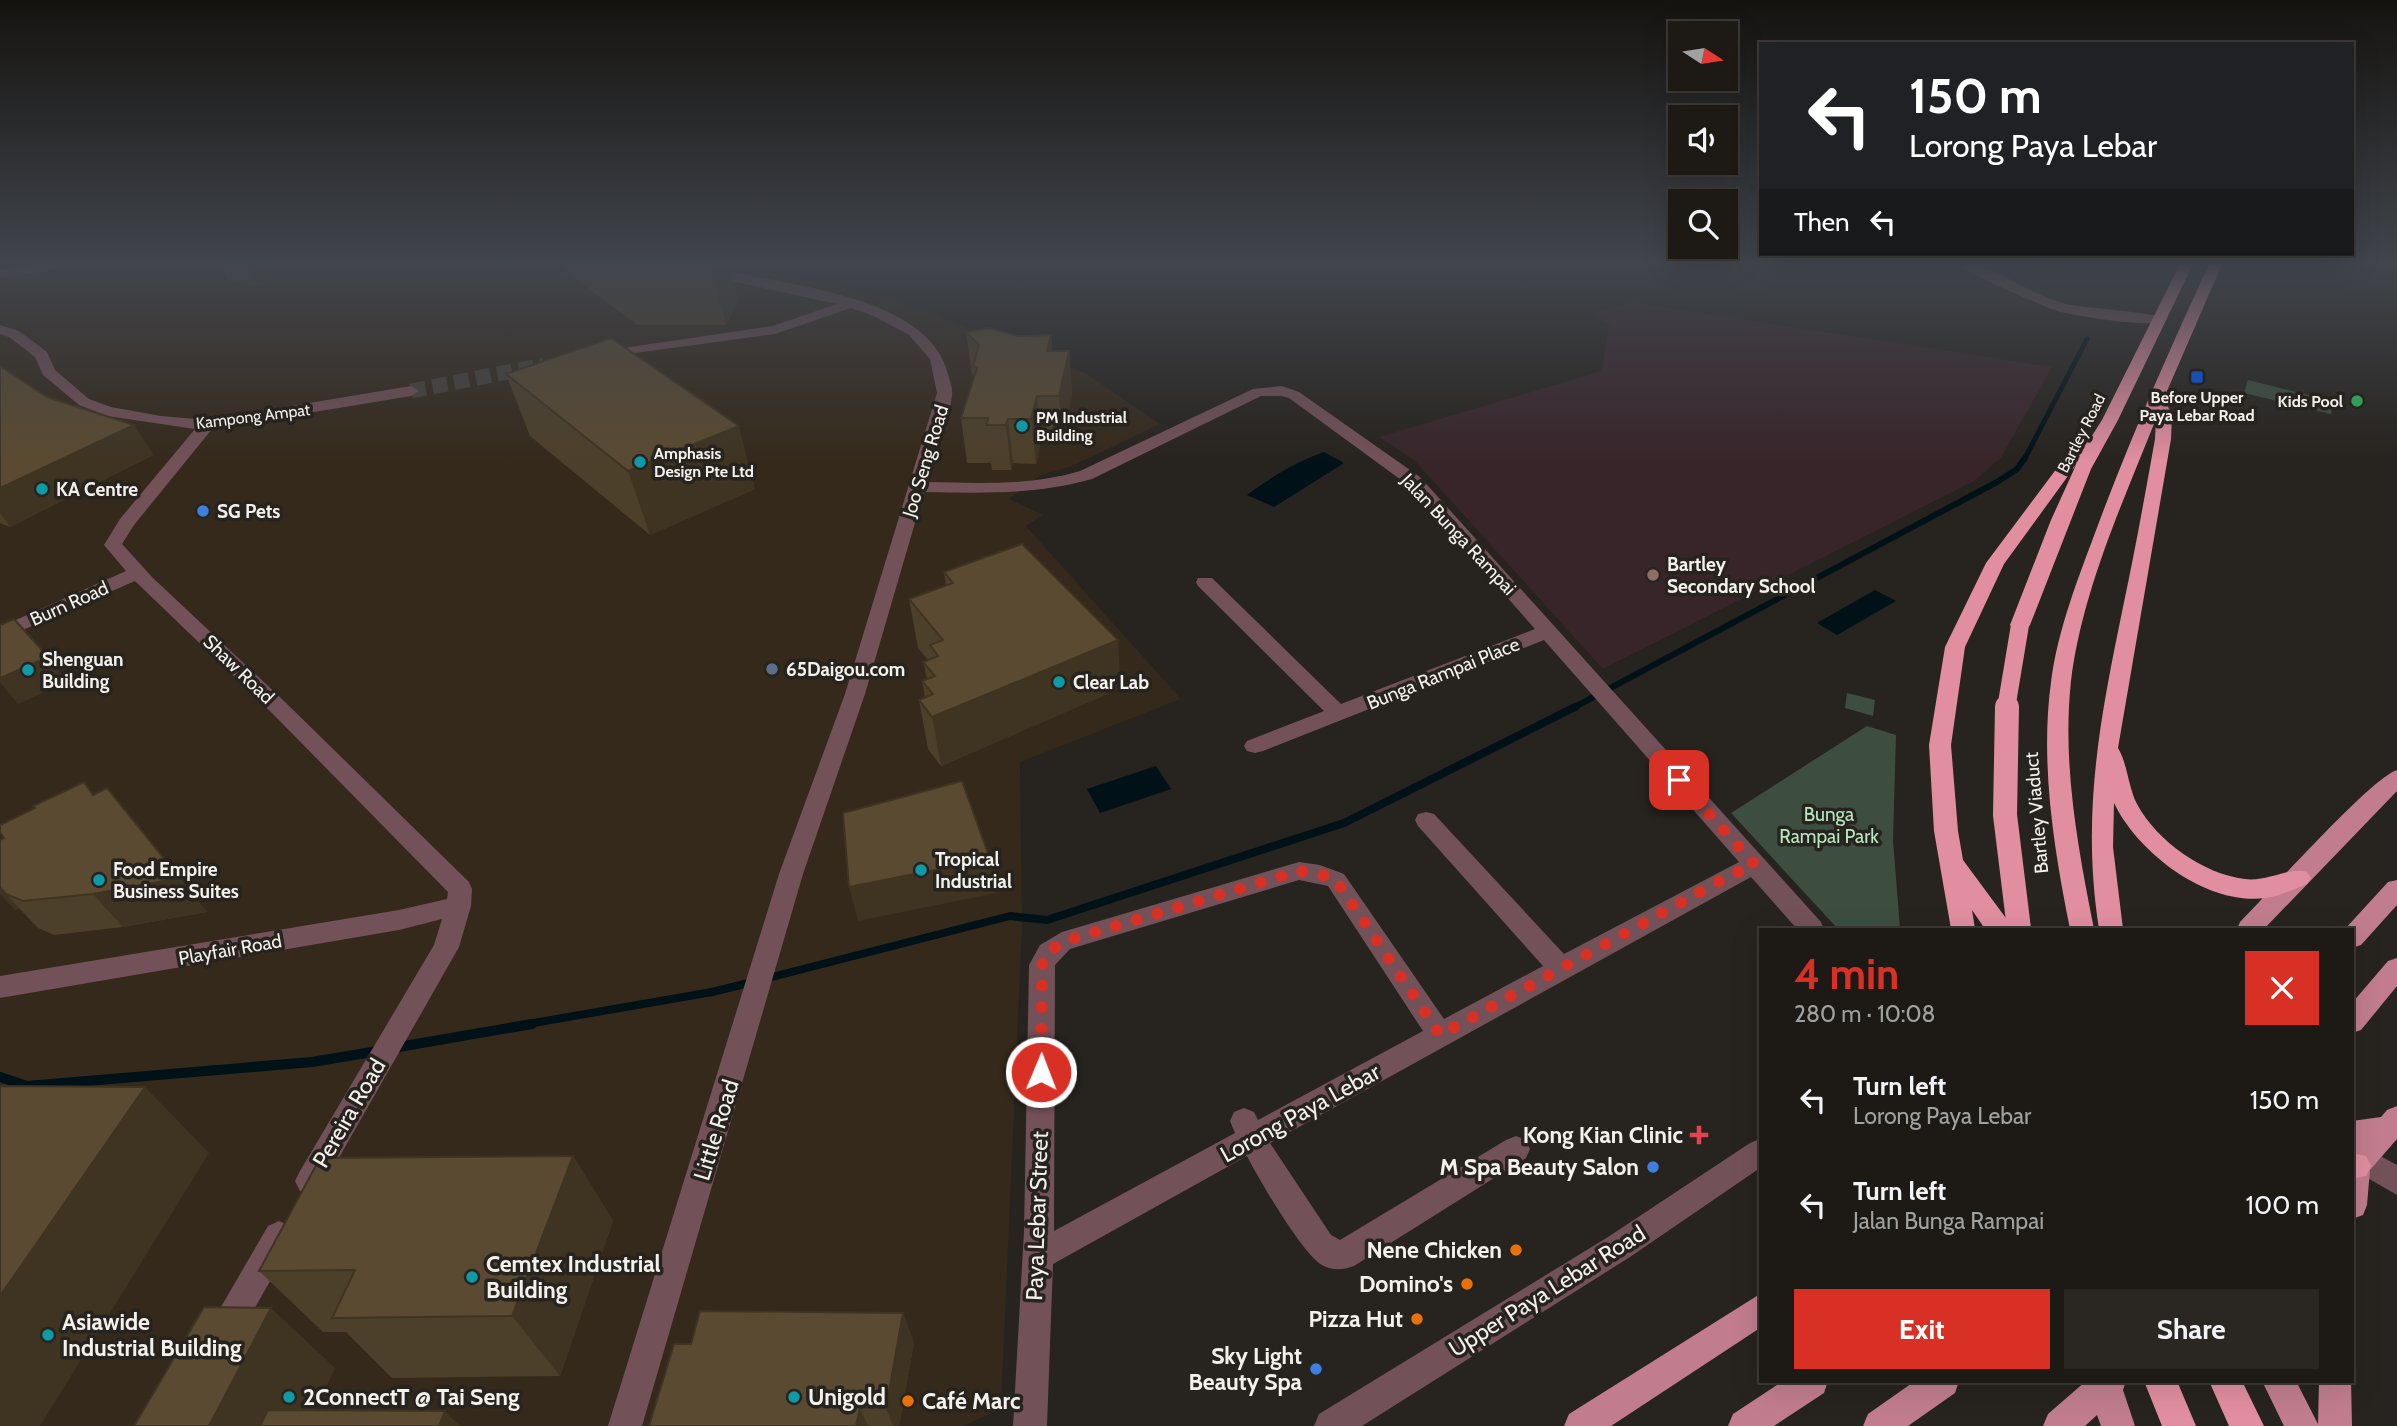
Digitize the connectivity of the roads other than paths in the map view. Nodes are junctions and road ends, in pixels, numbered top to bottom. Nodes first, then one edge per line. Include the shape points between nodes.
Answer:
1 (0, 329) edge
2 (779, 329) edge
3 (909, 329) edge
4 (2155, 329) edge
5 (2188, 329) edge
6 (585, 359) edge
7 (411, 391) tunnel mouth
8 (2157, 399) junction
9 (207, 425) junction
10 (2095, 443) junction
11 (919, 487) junction
12 (138, 573) junction
13 (1206, 582) dead end
14 (2020, 625) joint
15 (1548, 631) junction
16 (0, 634) edge
17 (1339, 714) junction
18 (1255, 746) dead end
19 (2108, 747) junction
20 (2397, 778) edge
21 (1426, 820) dead end
22 (806, 834) joint
23 (1953, 863) junction
24 (1755, 865) junction
25 (2300, 878) junction
26 (2397, 889) edge
27 (459, 906) junction
28 (2109, 917) edge
29 (1811, 928) edge
30 (1963, 928) edge
31 (1997, 928) edge
32 (2019, 928) edge
33 (2082, 928) edge
34 (2084, 928) edge
35 (2250, 928) edge
36 (2354, 936) edge
37 (2397, 968) edge
38 (1562, 969) junction
39 (0, 987) edge
40 (2354, 1020) edge
41 (1440, 1035) junction
42 (2394, 1124) edge
43 (1249, 1130) junction
44 (1516, 1149) dead end
45 (1759, 1153) edge
46 (2355, 1159) edge
47 (2397, 1181) edge
48 (1038, 1256) junction
49 (1759, 1311) edge
50 (211, 1355) edge
51 (1809, 1383) edge
52 (1940, 1383) edge
53 (2106, 1383) edge
54 (2161, 1383) edge
55 (2226, 1383) edge
56 (2279, 1383) edge
57 (2335, 1383) edge
58 (625, 1426) edge
59 (1030, 1426) edge
60 (1331, 1426) edge
61 (1581, 1426) edge
62 (1745, 1426) edge
63 (1880, 1426) edge
64 (2060, 1426) edge
65 (2118, 1426) edge
66 (2179, 1426) edge
67 (2247, 1426) edge
68 (2302, 1426) edge
69 (2335, 1426) edge

1 - 9 street, Kampong Ampat via 41,355 48,372 83,402 107,411
2 - 6 street
3 - 11 street, Joo Seng Road via 943,368 944,402
4 - 10 highway, Bartley Road
5 - 8 highway
7 - 9 street, Kampong Ampat
8 - 19 highway via 2164,415 2163,439 2114,691
8 - 33 highway, Bartley Viaduct via 2076,607 2061,683 2058,772
9 - 12 street, Shaw Road via 113,545
10 - 14 highway, Bartley Road
10 - 23 highway via 2074,456 1994,563 1955,647 1941,745 1946,831
11 - 15 street, Jalan Bunga Rampai via 1064,483 1258,392 1282,391 1302,400 1414,481
11 - 22 street, Joo Seng Road
12 - 16 street, Burn Road
12 - 27 street, Shaw Road via 448,875 460,889
13 - 17 street
14 - 32 highway, Bartley Viaduct, bridge via 2010,667 2002,790
15 - 17 street, Bunga Rampai Place
15 - 24 street, Jalan Bunga Rampai
17 - 18 street, Bunga Rampai Place
19 - 25 highway via 2127,808 2169,855 2204,876 2235,886 2264,889
19 - 28 highway via 2101,859
20 - 25 main road
21 - 38 street
22 - 58 street, Little Road
23 - 30 highway
23 - 31 highway
24 - 29 street, Jalan Bunga Rampai
24 - 38 street, Lorong Paya Lebar
25 - 35 main road
26 - 36 main road
27 - 39 street, Playfair Road
27 - 50 street, Pereira Road via 446,947
28 - 34 highway
37 - 40 main road
38 - 41 street, Lorong Paya Lebar
41 - 43 street, Lorong Paya Lebar
41 - 48 street, Paya Lebar Street via 1336,880 1320,874 1299,871 1062,942 1042,965
42 - 46 main road
43 - 44 street via 1320,1245 1331,1254 1343,1255
43 - 48 street, Lorong Paya Lebar
45 - 60 street, Upper Paya Lebar Road via 1619,1247
46 - 47 street
48 - 59 street, Paya Lebar Street
49 - 61 main road
51 - 62 main road
52 - 63 main road
53 - 64 main road
53 - 65 main road
54 - 66 highway
55 - 67 highway
56 - 68 main road
57 - 69 main road

